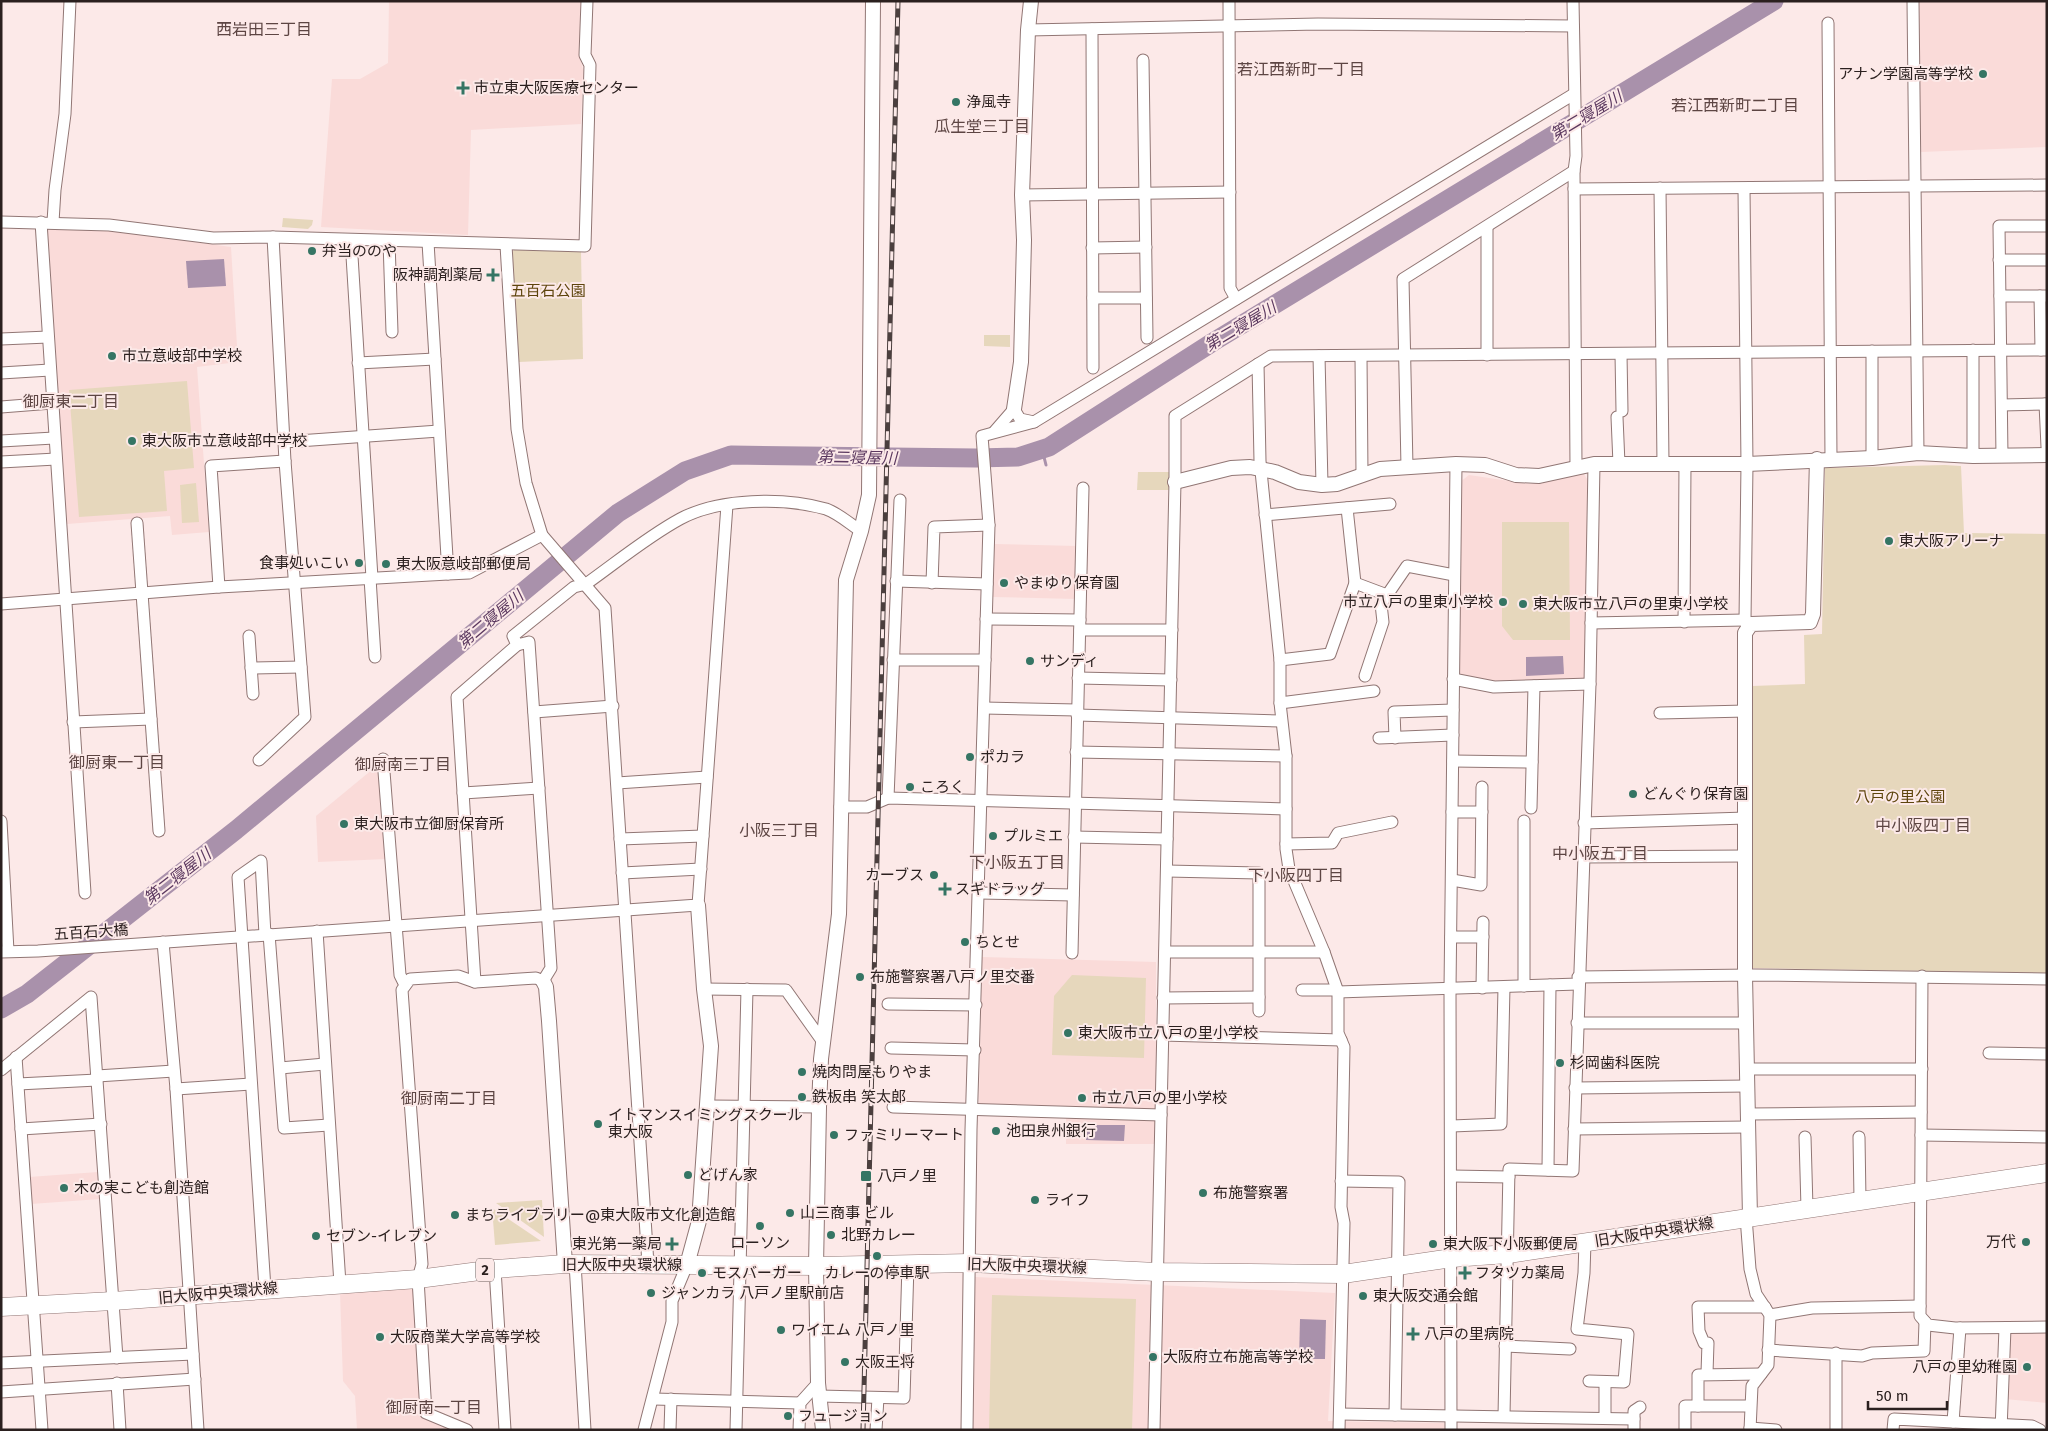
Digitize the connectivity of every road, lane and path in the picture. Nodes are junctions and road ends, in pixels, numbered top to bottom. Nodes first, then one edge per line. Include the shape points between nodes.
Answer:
1 (70, 1) edge
2 (588, 1) edge
3 (873, 1) edge
4 (1031, 1) edge
5 (1229, 1) edge
6 (1574, 1) edge
7 (1912, 1) edge
8 (1828, 22) dead end
9 (1574, 26) junction
10 (1229, 27) junction
11 (1092, 29) junction
12 (1028, 30) junction
13 (1143, 60) dead end
14 (1574, 98) junction
15 (1574, 170) junction
16 (2047, 185) edge
17 (1830, 186) junction
18 (1915, 186) junction
19 (1660, 188) junction
20 (1574, 189) junction
21 (1744, 189) junction
22 (1230, 192) junction
23 (1145, 193) junction
24 (1092, 194) junction
25 (1022, 195) junction
26 (1, 222) edge
27 (40, 222) junction
28 (53, 222) junction
29 (2047, 226) edge
30 (1487, 227) junction
31 (273, 237) junction
32 (351, 240) junction
33 (389, 241) junction
34 (428, 242) junction
35 (506, 244) junction
36 (1146, 247) junction
37 (1092, 248) junction
38 (1999, 260) junction
39 (2047, 260) edge
40 (2000, 296) junction
41 (2044, 296) edge
42 (1093, 298) junction
43 (1146, 298) junction
44 (1236, 299) junction
45 (392, 332) dead end
46 (48, 337) junction
47 (1147, 338) dead end
48 (1, 339) edge
49 (1973, 350) junction
50 (2001, 350) junction
51 (2044, 350) edge
52 (1746, 351) junction
53 (1831, 351) junction
54 (1872, 351) junction
55 (1918, 351) junction
56 (1661, 353) junction
57 (1575, 354) junction
58 (1621, 354) junction
59 (1487, 355) junction
60 (1319, 356) junction
61 (1361, 356) junction
62 (1404, 356) junction
63 (435, 360) junction
64 (358, 363) junction
65 (1258, 364) junction
66 (1093, 368) dead end
67 (50, 370) junction
68 (1, 373) edge
69 (52, 404) junction
70 (2046, 404) edge
71 (2002, 405) junction
72 (1, 407) edge
73 (1014, 409) junction
74 (1034, 422) junction
75 (439, 431) junction
76 (987, 435) junction
77 (363, 437) junction
78 (54, 438) junction
79 (1, 441) edge
80 (284, 442) junction
81 (2047, 447) edge
82 (1918, 453) junction
83 (2047, 455) edge
84 (1973, 456) junction
85 (2002, 456) junction
86 (1872, 458) junction
87 (56, 459) junction
88 (1824, 459) junction
89 (285, 461) junction
90 (1, 462) edge
91 (1456, 464) junction
92 (1594, 464) junction
93 (1619, 464) junction
94 (1663, 464) junction
95 (1685, 464) junction
96 (1747, 464) junction
97 (1407, 467) junction
98 (1576, 467) junction
99 (1261, 468) junction
100 (1362, 475) junction
101 (1176, 482) junction
102 (1322, 485) junction
103 (1083, 488) dead end
104 (900, 500) dead end
105 (1390, 504) dead end
106 (727, 506) junction
107 (1347, 508) junction
108 (1265, 515) junction
109 (137, 524) dead end
110 (989, 525) junction
111 (861, 531) junction
112 (542, 535) junction
113 (448, 574) junction
114 (1454, 575) junction
115 (371, 578) junction
116 (582, 580) junction
117 (896, 581) junction
118 (295, 582) junction
119 (932, 582) junction
120 (1355, 583) junction
121 (987, 584) junction
122 (219, 587) junction
123 (143, 594) junction
124 (1387, 595) junction
125 (65, 599) junction
126 (1, 604) edge
127 (986, 619) junction
128 (1684, 622) junction
129 (1591, 624) junction
130 (1746, 624) junction
131 (1080, 625) junction
132 (1172, 630) junction
133 (249, 636) dead end
134 (517, 645) junction
135 (375, 657) dead end
136 (893, 660) junction
137 (985, 660) junction
138 (1280, 660) junction
139 (302, 667) junction
140 (251, 668) junction
141 (1365, 676) dead end
142 (1078, 678) junction
143 (1453, 679) junction
144 (1171, 680) junction
145 (1590, 684) junction
146 (1534, 686) junction
147 (1374, 692) dead end
148 (253, 694) dead end
149 (1280, 703) junction
150 (613, 706) junction
151 (984, 708) junction
152 (1453, 710) junction
153 (1746, 711) junction
154 (534, 712) junction
155 (1077, 712) junction
156 (1660, 713) dead end
157 (1170, 717) junction
158 (151, 719) junction
159 (1281, 721) junction
160 (73, 722) junction
161 (1453, 735) junction
162 (1379, 738) dead end
163 (1395, 738) junction
164 (1076, 752) junction
165 (1169, 754) junction
166 (1286, 756) junction
167 (383, 759) dead end
168 (259, 760) dead end
169 (1453, 761) junction
170 (1532, 762) junction
171 (707, 777) junction
172 (617, 783) junction
173 (1482, 787) dead end
174 (540, 788) junction
175 (463, 793) junction
176 (888, 798) junction
177 (981, 800) junction
178 (1075, 802) junction
179 (1168, 805) junction
180 (840, 807) junction
181 (1531, 808) dead end
182 (1286, 810) junction
183 (1452, 812) junction
184 (1482, 812) junction
185 (1746, 818) junction
186 (1, 821) edge
187 (1524, 821) dead end
188 (1392, 822) dead end
189 (1584, 823) junction
190 (158, 831) dead end
191 (703, 836) junction
192 (1074, 837) junction
193 (620, 839) junction
194 (1167, 840) junction
195 (1286, 844) junction
196 (1746, 856) junction
197 (1583, 857) junction
198 (701, 869) junction
199 (1167, 871) junction
200 (622, 873) junction
201 (1452, 880) junction
202 (979, 893) junction
203 (85, 894) dead end
204 (1073, 895) junction
205 (698, 905) junction
206 (624, 911) junction
207 (548, 916) junction
208 (472, 920) junction
209 (1483, 922) dead end
210 (396, 925) junction
211 (317, 931) junction
212 (267, 934) junction
213 (241, 936) junction
214 (1451, 937) junction
215 (1483, 937) junction
216 (163, 942) junction
217 (4, 952) edge
218 (1165, 952) junction
219 (1324, 952) junction
220 (1072, 953) dead end
221 (1259, 953) junction
222 (1745, 976) junction
223 (1922, 976) junction
224 (2047, 979) edge
225 (543, 981) junction
226 (1578, 981) junction
227 (475, 982) junction
228 (404, 985) junction
229 (1550, 985) junction
230 (1524, 986) junction
231 (1504, 987) junction
232 (1482, 988) junction
233 (704, 989) junction
234 (747, 989) junction
235 (1450, 989) junction
236 (1302, 990) dead end
237 (1337, 991) junction
238 (1259, 997) junction
239 (1163, 998) junction
240 (888, 1004) dead end
241 (976, 1006) junction
242 (1259, 1011) dead end
243 (1577, 1023) junction
244 (1746, 1023) junction
245 (1162, 1035) junction
246 (1341, 1040) junction
247 (824, 1042) junction
248 (891, 1048) dead end
249 (975, 1050) junction
250 (1989, 1053) dead end
251 (2047, 1054) edge
252 (16, 1057) junction
253 (325, 1064) junction
254 (280, 1068) junction
255 (1747, 1069) junction
256 (1922, 1069) junction
257 (1, 1070) edge
258 (174, 1071) junction
259 (97, 1078) junction
260 (18, 1084) junction
261 (251, 1084) junction
262 (1748, 1086) junction
263 (1576, 1088) junction
264 (176, 1089) junction
265 (709, 1106) junction
266 (744, 1106) junction
267 (819, 1107) junction
268 (893, 1107) dead end
269 (974, 1110) junction
270 (1921, 1112) junction
271 (1161, 1114) junction
272 (1748, 1120) junction
273 (101, 1124) junction
274 (329, 1125) junction
275 (1452, 1126) junction
276 (21, 1129) junction
277 (1574, 1129) junction
278 (1920, 1135) junction
279 (1805, 1137) dead end
280 (1858, 1137) dead end
281 (2047, 1137) edge
282 (1548, 1170) junction
283 (2047, 1173) edge
284 (1452, 1176) junction
285 (1509, 1177) junction
286 (1341, 1181) junction
287 (1920, 1191) junction
288 (1860, 1200) junction
289 (1807, 1208) junction
290 (1748, 1217) junction
291 (1585, 1242) junction
292 (1508, 1254) junction
293 (1452, 1258) junction
294 (970, 1263) junction
295 (570, 1264) junction
296 (648, 1264) junction
297 (738, 1264) junction
298 (908, 1264) junction
299 (687, 1265) junction
300 (816, 1266) junction
301 (1398, 1267) junction
302 (495, 1269) junction
303 (1157, 1272) junction
304 (1343, 1274) junction
305 (418, 1279) junction
306 (340, 1284) junction
307 (265, 1289) junction
308 (188, 1296) junction
309 (113, 1301) junction
310 (34, 1305) junction
311 (1920, 1306) junction
312 (1, 1307) edge
313 (1767, 1311) junction
314 (1925, 1322) junction
315 (2047, 1327) edge
316 (1960, 1328) junction
317 (2005, 1328) junction
318 (1506, 1346) junction
319 (1570, 1348) dead end
320 (1768, 1350) junction
321 (1836, 1353) junction
322 (1, 1354) edge
323 (193, 1354) junction
324 (118, 1358) junction
325 (1, 1363) edge
326 (16, 1363) junction
327 (38, 1363) junction
328 (1707, 1373) junction
329 (1761, 1374) junction
330 (195, 1379) junction
331 (1589, 1382) dead end
332 (1605, 1382) junction
333 (117, 1383) junction
334 (39, 1390) junction
335 (819, 1390) junction
336 (1, 1392) edge
337 (878, 1398) junction
338 (654, 1399) junction
339 (671, 1399) junction
340 (736, 1400) junction
341 (800, 1403) junction
342 (1698, 1406) junction
343 (1750, 1406) junction
344 (1640, 1408) dead end
345 (1340, 1414) junction
346 (1395, 1414) junction
347 (1450, 1415) junction
348 (1504, 1416) junction
349 (1605, 1417) junction
350 (1953, 1422) junction
351 (1634, 1424) edge
352 (2001, 1427) edge
353 (1750, 1429) edge
354 (42, 1430) edge
355 (120, 1430) edge
356 (198, 1430) edge
357 (467, 1430) edge
358 (505, 1430) edge
359 (585, 1430) edge
360 (644, 1430) edge
361 (670, 1430) edge
362 (736, 1430) edge
363 (800, 1430) edge
364 (823, 1430) edge
365 (876, 1430) edge
366 (967, 1430) edge
367 (1154, 1430) edge
368 (1339, 1430) edge
369 (1451, 1430) edge
370 (1686, 1430) edge
371 (1776, 1430) edge
372 (1836, 1430) edge
373 (1893, 1430) edge
374 (2040, 1430) edge

1 - 28 street via 65,114
2 - 35 street via 585,55 590,65 585,246
3 - 111 street via 869,495
4 - 12 street
5 - 10 street
6 - 9 street
7 - 18 street
8 - 17 street
9 - 10 street via 1318,24
9 - 14 street
10 - 11 street
10 - 22 street
11 - 12 street
11 - 24 street
12 - 25 street
13 - 23 street
14 - 15 street
14 - 44 street
15 - 20 street
15 - 30 street
16 - 18 street
17 - 18 street
17 - 21 street
17 - 53 street
18 - 55 street
19 - 20 street
19 - 21 street
19 - 56 street
20 - 57 street
21 - 52 street
22 - 23 street
22 - 44 street via 1230,288
23 - 24 street
23 - 36 street
24 - 25 street
24 - 37 street
25 - 73 street via 1021,352
26 - 27 street
27 - 28 street
27 - 46 street
28 - 31 street via 109,225 213,238
29 - 38 street via 1999,226
30 - 59 street
30 - 62 street via 1403,279
31 - 32 street
31 - 80 street
32 - 33 street
32 - 64 street
33 - 34 street
33 - 45 street
34 - 35 street
34 - 63 street
35 - 112 street via 517,429 526,483
36 - 37 street
36 - 43 street
37 - 42 street
38 - 39 street
38 - 40 street
40 - 41 street
40 - 50 street
41 - 51 street
42 - 43 street
42 - 66 street
43 - 47 street
44 - 74 street
46 - 48 street
46 - 67 street
49 - 50 street
49 - 55 street
49 - 84 street
50 - 51 street
50 - 71 street
52 - 53 street
52 - 56 street
52 - 96 street
53 - 54 street
53 - 88 street
54 - 55 street
54 - 86 street
55 - 82 street
56 - 58 street
56 - 94 street
57 - 58 street
57 - 59 street
57 - 98 street
58 - 93 street
59 - 62 street
60 - 61 street
60 - 65 street via 1271,356
60 - 102 street
61 - 62 street
61 - 100 street
62 - 97 street
63 - 64 street
63 - 75 street
64 - 77 street
65 - 99 street
65 - 101 street via 1175,416
67 - 68 street
67 - 69 street
69 - 72 street
69 - 78 street
70 - 71 street
70 - 81 street
71 - 85 street
73 - 74 street via 1020,419
73 - 76 street
74 - 76 street
75 - 77 street
75 - 113 street
76 - 110 street
77 - 80 street
77 - 115 street
78 - 79 street
78 - 87 street
80 - 89 street
82 - 84 street
82 - 86 street
83 - 85 street
84 - 85 street
86 - 88 street
87 - 90 street
87 - 125 street
88 - 96 street
88 - 130 street via 1810,622
89 - 118 street
89 - 122 street via 211,466
91 - 97 street
91 - 98 street via 1485,465 1516,475 1540,476
91 - 114 street
92 - 93 street
92 - 98 street
92 - 129 street
93 - 94 street
94 - 95 street
95 - 96 street
95 - 128 street
96 - 130 street
97 - 100 street via 1380,469
99 - 101 street via 1231,468
99 - 102 street via 1299,482
99 - 108 street
100 - 102 street via 1337,484
101 - 132 street
103 - 131 street
104 - 117 street
105 - 107 street
106 - 111 street via 790,502 828,510
106 - 116 street via 682,518
106 - 171 street
107 - 108 street
107 - 120 street
108 - 138 street
109 - 123 street
110 - 119 street via 934,526
110 - 121 street
111 - 180 street via 846,580
112 - 113 street via 469,573
112 - 116 street
113 - 115 street
114 - 124 street via 1408,566
114 - 143 street
115 - 118 street
115 - 135 street
116 - 134 street via 514,636
116 - 150 street via 604,608
117 - 119 street
117 - 136 street
118 - 122 street
118 - 139 street
119 - 121 street
120 - 124 street
120 - 138 street via 1330,654
121 - 127 street
122 - 123 street
123 - 125 street
123 - 158 street
124 - 141 street via 1380,604 1383,622
125 - 126 street
125 - 160 street
127 - 131 street
127 - 137 street
128 - 129 street
128 - 130 street
129 - 145 street
130 - 153 street
131 - 132 street
131 - 142 street
132 - 144 street
133 - 140 street
134 - 154 street via 529,642
134 - 175 street via 457,697
136 - 137 street
136 - 176 street
137 - 151 street
138 - 149 street
139 - 140 street
139 - 168 street via 305,717
140 - 148 street
142 - 144 street
142 - 155 street
143 - 146 street via 1494,688
143 - 152 street
144 - 157 street
145 - 146 street
145 - 189 street
146 - 170 street
147 - 149 street
149 - 159 street
150 - 154 street
150 - 172 street
151 - 155 street
151 - 177 street
152 - 161 street
152 - 163 street via 1394,712
153 - 156 street
153 - 185 street
154 - 174 street
155 - 157 street
155 - 164 street
157 - 159 street
157 - 165 street
158 - 160 street
158 - 190 street
159 - 166 street
160 - 203 street
161 - 163 street
161 - 169 street
162 - 163 street
164 - 165 street
164 - 178 street
165 - 166 street
165 - 179 street
166 - 182 street
167 - 210 street
169 - 170 street
169 - 183 street
170 - 181 street
171 - 172 street
171 - 191 street
172 - 193 street
173 - 184 street
174 - 175 street
174 - 207 street
175 - 208 street
176 - 177 street
176 - 180 street via 867,807
177 - 178 street
177 - 202 street
178 - 179 street
178 - 192 street
179 - 182 street
179 - 194 street
180 - 247 street via 839,914
182 - 195 street
183 - 184 street
183 - 201 street
184 - 201 street via 1481,885
185 - 189 street
185 - 196 street
186 - 217 street
187 - 230 street
188 - 195 street via 1338,833 1332,843
189 - 197 street
191 - 193 street
191 - 198 street
192 - 194 street
192 - 204 street
193 - 200 street
194 - 199 street
195 - 219 street via 1289,869
196 - 197 street
196 - 222 street
197 - 226 street
198 - 200 street
198 - 205 street
199 - 218 street
199 - 221 street via 1260,873
200 - 206 street
201 - 214 street
202 - 204 street
202 - 241 street
204 - 220 street
205 - 206 street, 五百石大橋
205 - 233 street
206 - 207 street, 五百石大橋
206 - 296 street
207 - 208 street, 五百石大橋
207 - 225 street via 550,968
208 - 210 street, 五百石大橋
208 - 227 street
209 - 215 street
210 - 211 street, 五百石大橋
210 - 228 street via 400,975
211 - 212 street, 五百石大橋
211 - 253 street
212 - 213 street, 五百石大橋
212 - 213 street via 261,861 238,877
212 - 254 street
213 - 216 street, 五百石大橋
213 - 261 street
214 - 215 street
214 - 235 street
215 - 232 street
216 - 217 street, 五百石大橋
216 - 258 street
218 - 221 street
218 - 239 street
219 - 221 street
219 - 237 street
221 - 238 street
222 - 223 street
222 - 226 street
222 - 244 street
223 - 224 street
223 - 256 street
225 - 227 street via 536,978
225 - 295 street
226 - 229 street
226 - 243 street
227 - 228 street via 458,976 410,980
228 - 305 street via 422,1264
229 - 230 street
229 - 282 street
230 - 231 street
231 - 232 street
231 - 275 street via 1501,1124
232 - 235 street
233 - 234 street
233 - 265 street via 711,1046
234 - 247 street via 786,990
234 - 266 street
235 - 237 street
235 - 275 street
236 - 237 street
237 - 246 street via 1338,1034
238 - 239 street
238 - 242 street
239 - 245 street
240 - 241 street
241 - 249 street
243 - 244 street
243 - 263 street
244 - 255 street
245 - 246 street
245 - 271 street
246 - 286 street via 1344,1047
247 - 267 street
248 - 249 street
249 - 269 street
250 - 251 street
252 - 257 street
252 - 259 street via 91,997
252 - 260 street
253 - 254 street
253 - 274 street
254 - 274 street via 284,1128
255 - 256 street
255 - 262 street
256 - 270 street
258 - 259 street
258 - 264 street
259 - 260 street
259 - 273 street
260 - 276 street
261 - 264 street
261 - 307 street
262 - 263 street
262 - 272 street
263 - 277 street
264 - 308 street
265 - 266 street
265 - 299 street via 699,1221
266 - 267 street
266 - 297 street
267 - 300 street
268 - 269 street
269 - 271 street
269 - 294 street
270 - 272 street
270 - 278 street
271 - 303 street
272 - 277 street
272 - 290 street
273 - 276 street
273 - 309 street
274 - 306 street
275 - 284 street
276 - 310 street
277 - 282 street via 1573,1170
278 - 281 street
278 - 287 street
279 - 289 street
280 - 288 street
282 - 285 street via 1509,1170
283 - 287 main road, 旧大阪中央環状線 / 2
284 - 285 street
284 - 293 street
285 - 292 street
286 - 301 street via 1399,1182
286 - 304 street
287 - 288 main road, 旧大阪中央環状線 / 2
287 - 311 street
288 - 289 main road, 旧大阪中央環状線 / 2
289 - 290 main road, 旧大阪中央環状線 / 2
290 - 291 main road, 旧大阪中央環状線 / 2
290 - 313 street via 1750,1269 1756,1294
291 - 292 main road, 旧大阪中央環状線 / 2
291 - 332 street via 1577,1329 1628,1334 1624,1382
292 - 293 main road, 旧大阪中央環状線 / 2
292 - 318 street
293 - 301 main road, 旧大阪中央環状線 / 2
293 - 347 street
294 - 298 main road, 旧大阪中央環状線 / 2
294 - 303 main road, 旧大阪中央環状線 / 2
294 - 366 street
295 - 296 main road, 旧大阪中央環状線 / 2
295 - 302 main road, 旧大阪中央環状線 / 2
295 - 359 street
296 - 299 main road, 旧大阪中央環状線 / 2
297 - 299 main road, 旧大阪中央環状線 / 2
297 - 300 main road, 旧大阪中央環状線 / 2
297 - 340 street
298 - 300 main road, 旧大阪中央環状線 / 2
298 - 337 street via 904,1398
299 - 338 street via 672,1301 672,1322
300 - 335 street
301 - 304 main road, 旧大阪中央環状線 / 2
301 - 346 street
302 - 305 main road, 旧大阪中央環状線 / 2
302 - 358 street
303 - 304 main road, 旧大阪中央環状線 / 2
303 - 367 street
304 - 345 street
305 - 306 main road, 旧大阪中央環状線 / 2
305 - 357 street via 426,1412
306 - 307 main road, 旧大阪中央環状線 / 2
307 - 308 main road, 旧大阪中央環状線 / 2
308 - 309 main road, 旧大阪中央環状線 / 2
308 - 323 street
309 - 310 main road, 旧大阪中央環状線 / 2
309 - 324 street
310 - 312 main road, 旧大阪中央環状線 / 2
310 - 327 street
311 - 313 street
311 - 314 street via 1920,1316
313 - 320 street
313 - 328 street via 1698,1307 1699,1331 1704,1343 1708,1342
314 - 316 street
314 - 321 street via 1924,1351 1862,1356
315 - 317 street
316 - 317 street
316 - 350 street
317 - 352 street
318 - 319 street
318 - 348 street
320 - 321 street
320 - 329 street via 1768,1364
321 - 372 street
322 - 326 street
323 - 324 street
323 - 330 street
324 - 327 street
325 - 326 street
326 - 327 street
327 - 334 street
328 - 329 street
328 - 342 street via 1698,1375
329 - 343 street via 1752,1386
330 - 333 street
330 - 356 street
331 - 332 street
332 - 349 street
333 - 334 street
333 - 355 street
334 - 336 street
334 - 354 street
335 - 337 street
335 - 341 street
335 - 364 street
337 - 365 street
338 - 339 street
338 - 360 street
339 - 340 street
339 - 361 street
340 - 341 street
340 - 362 street
341 - 363 street
342 - 343 street
342 - 370 street via 1685,1406
343 - 353 street
344 - 351 street via 1634,1411
345 - 346 street
345 - 368 street
346 - 347 street
347 - 348 street
347 - 369 street
348 - 349 street
349 - 351 street
350 - 352 street
350 - 373 street via 1894,1420
352 - 374 street via 2032,1426
353 - 371 street

